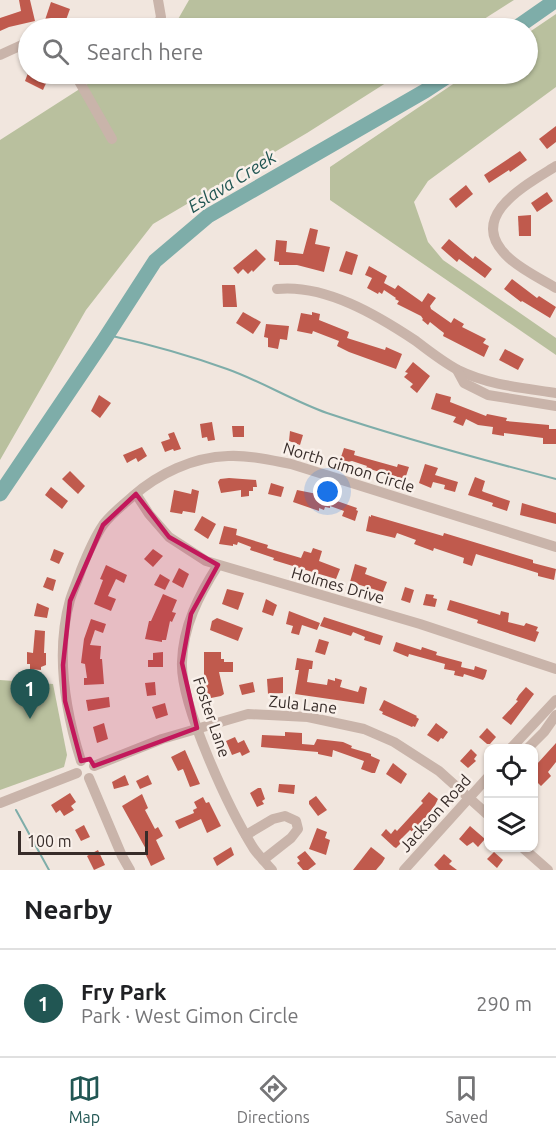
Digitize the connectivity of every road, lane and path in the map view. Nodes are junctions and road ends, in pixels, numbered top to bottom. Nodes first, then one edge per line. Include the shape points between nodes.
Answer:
1 (158, 0) edge
2 (161, 18) edge
3 (18, 47) edge
4 (0, 55) edge
5 (82, 84) edge
6 (112, 139) dead end
7 (556, 166) edge
8 (555, 287) edge
9 (277, 289) dead end
10 (457, 370) junction
11 (556, 393) edge
12 (556, 406) edge
13 (136, 494) junction
14 (556, 547) edge
15 (218, 564) junction
16 (556, 669) edge
17 (556, 700) edge
18 (556, 716) edge
19 (197, 728) junction
20 (515, 744) edge
21 (532, 744) edge
22 (81, 761) junction
23 (94, 766) junction
24 (77, 773) junction
25 (89, 778) junction
26 (484, 782) edge
27 (470, 797) junction
28 (0, 803) edge
29 (484, 810) edge
30 (246, 835) junction
31 (528, 852) edge
32 (263, 860) junction
33 (130, 870) edge
34 (272, 870) edge
35 (404, 870) edge
36 (548, 870) edge

1 - 2 street
3 - 4 street
5 - 6 street
7 - 8 street via 503,202 495,216 494,235 509,258
9 - 10 street via 310,289 333,297 381,319
10 - 11 street via 497,383
10 - 12 street via 464,383 488,395
13 - 14 street, North Gimon Circle via 179,467 210,458 260,458 291,464
13 - 15 street, Holmes Drive via 169,537 206,561
13 - 22 street, North Gimon Circle via 103,525 87,554 70,601 63,643 65,701
15 - 16 street, Holmes Drive
15 - 19 street, Foster Lane via 191,614 182,663 183,682
17 - 20 street
18 - 21 street
19 - 23 street, Zula Lane
19 - 27 street, Zula Lane via 248,714 285,714 343,723 394,742
19 - 30 street, Foster Lane
22 - 23 street
22 - 24 street
23 - 25 street
24 - 25 street
24 - 28 street
25 - 33 street
26 - 27 street, Jackson Road
27 - 29 street, Zula Lane
27 - 35 street, Jackson Road
30 - 32 street, Foster Lane
30 - 32 street via 273,819 285,816 296,822 298,829 291,838
31 - 36 street
32 - 34 street, Foster Lane

